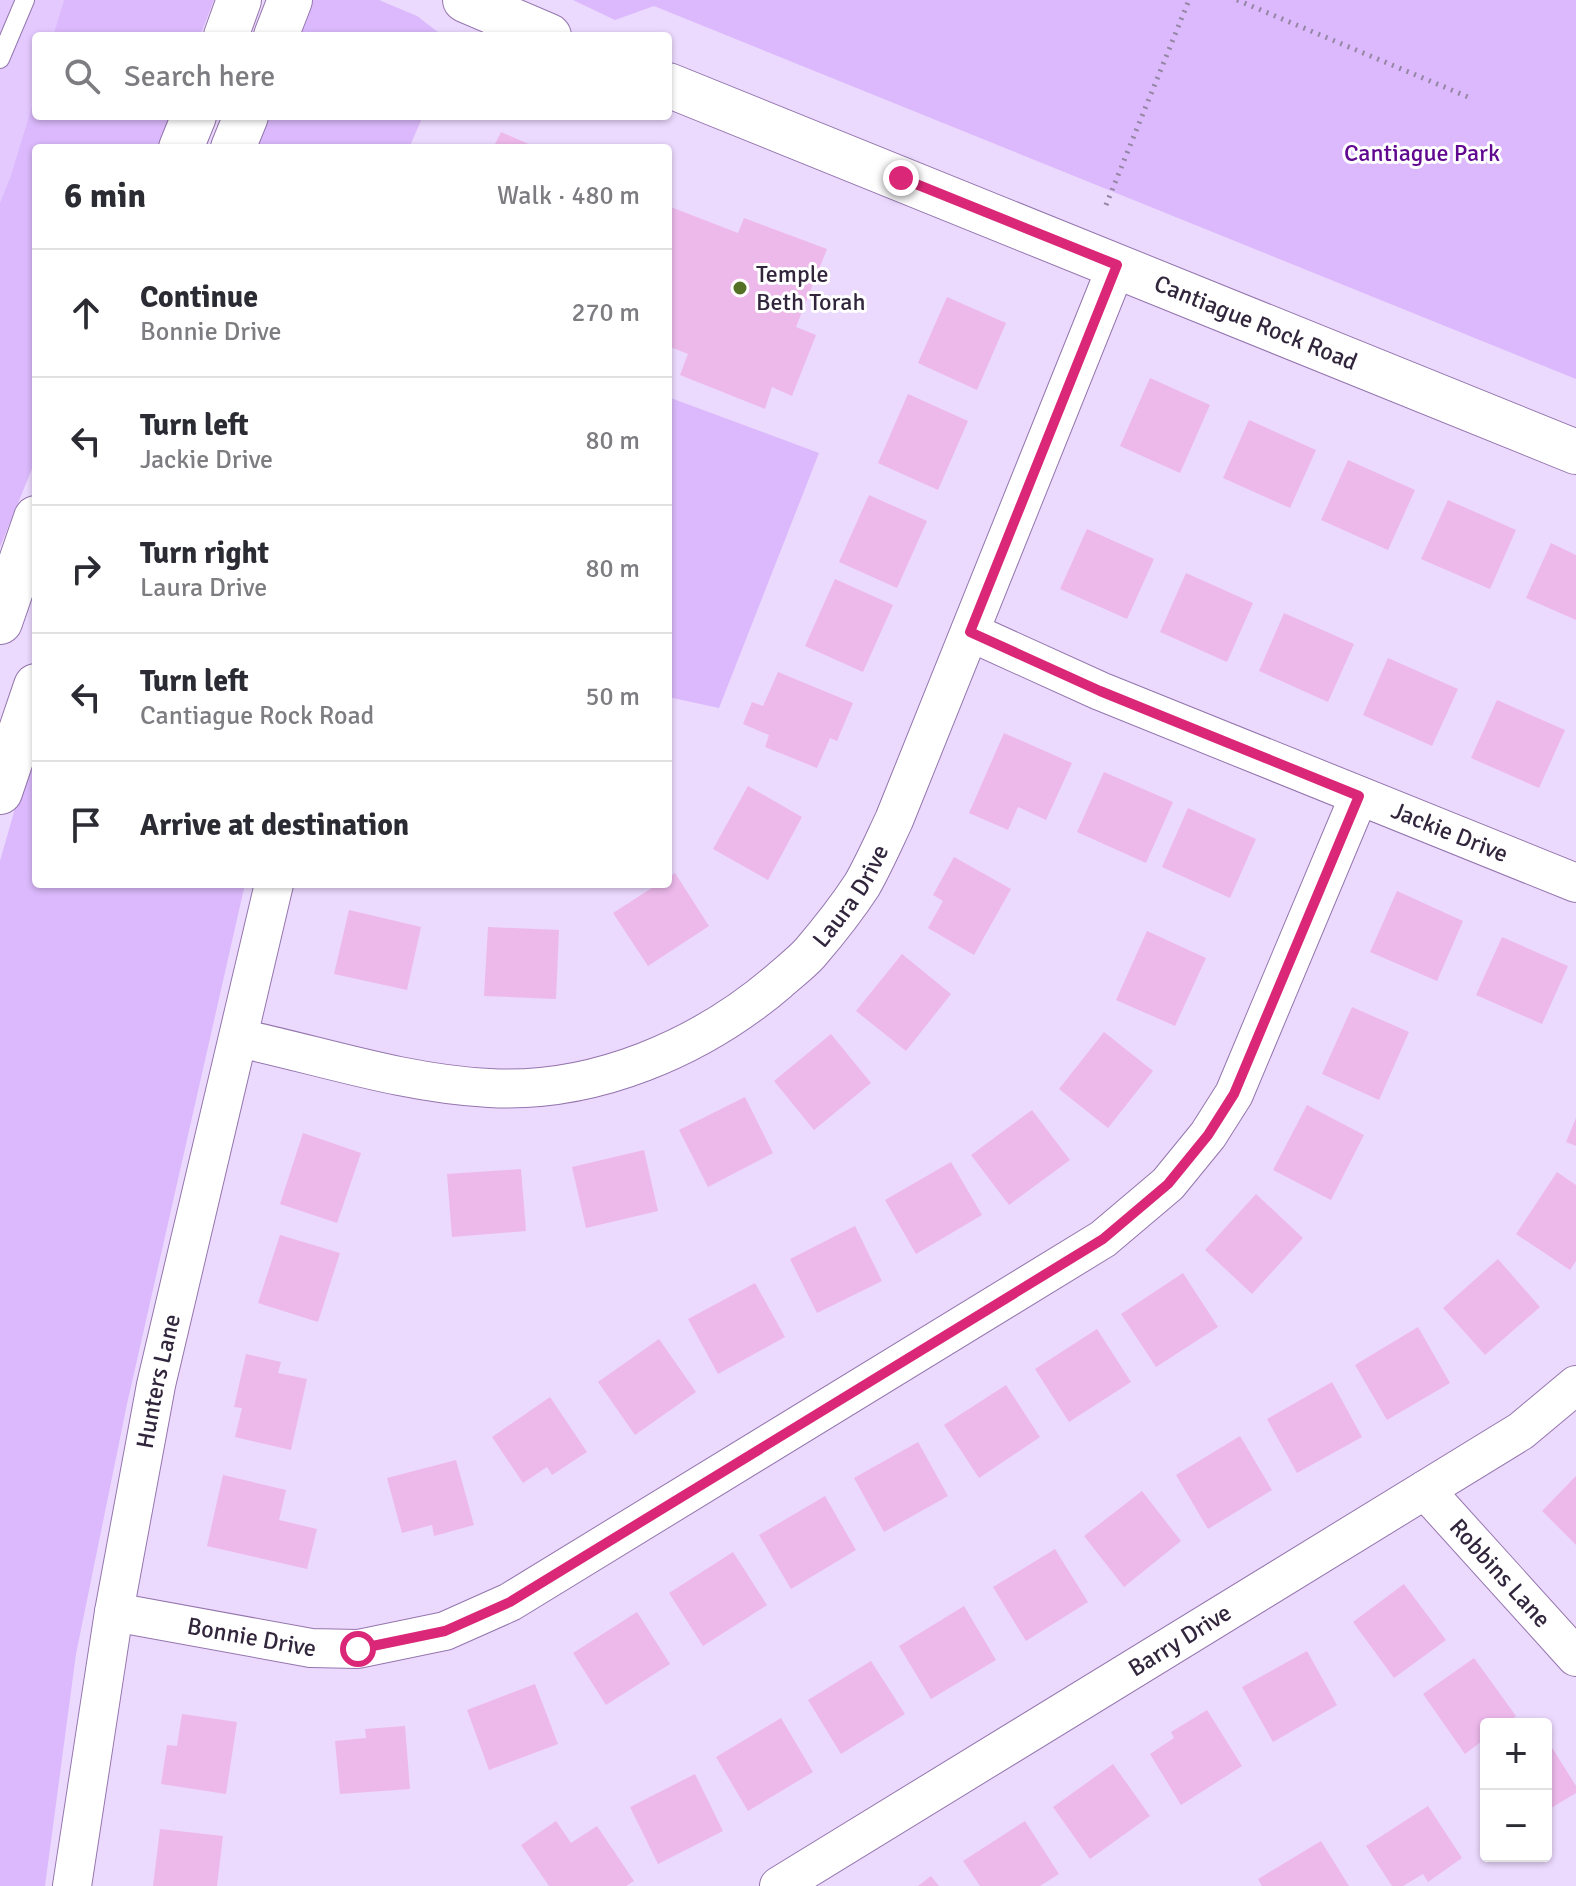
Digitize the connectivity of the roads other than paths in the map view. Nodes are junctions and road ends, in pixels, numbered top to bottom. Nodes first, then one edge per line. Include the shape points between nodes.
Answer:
1 (25, 0) edge
2 (239, 0) edge
3 (290, 0) edge
4 (465, 0) edge
5 (227, 32) edge
6 (278, 32) edge
7 (540, 32) edge
8 (0, 59) edge
9 (672, 87) edge
10 (192, 120) edge
11 (244, 120) edge
12 (183, 144) edge
13 (235, 144) edge
14 (1117, 265) junction
15 (1576, 452) edge
16 (32, 530) edge
17 (0, 622) edge
18 (970, 632) junction
19 (32, 698) edge
20 (0, 792) edge
21 (1359, 796) junction
22 (1576, 883) edge
23 (273, 888) edge
24 (239, 1038) junction
25 (1576, 1385) edge
26 (1425, 1490) junction
27 (114, 1612) junction
28 (1576, 1657) edge
29 (72, 1886) edge
30 (779, 1886) edge

1 - 8 lane
2 - 5 main road
3 - 6 main road
4 - 7 main road
9 - 14 main road, Cantiague Rock Road
10 - 12 main road
11 - 13 main road
14 - 15 main road, Cantiague Rock Road
14 - 18 street, Laura Drive
16 - 17 main road
18 - 21 street, Jackie Drive
18 - 24 street, Laura Drive via 862,885 809,955 712,1031 661,1056 598,1076 491,1089 421,1081
19 - 20 main road
21 - 22 street, Jackie Drive
21 - 27 street, Bonnie Drive via 1234,1094 1168,1184 1103,1239 510,1602 445,1631 358,1649 311,1648
23 - 24 street, Hunters Lane
24 - 27 street, Hunters Lane via 156,1385
25 - 26 street, Barry Drive via 1521,1431
26 - 28 street, Robbins Lane
26 - 30 street, Barry Drive
27 - 29 street, Hunters Lane

